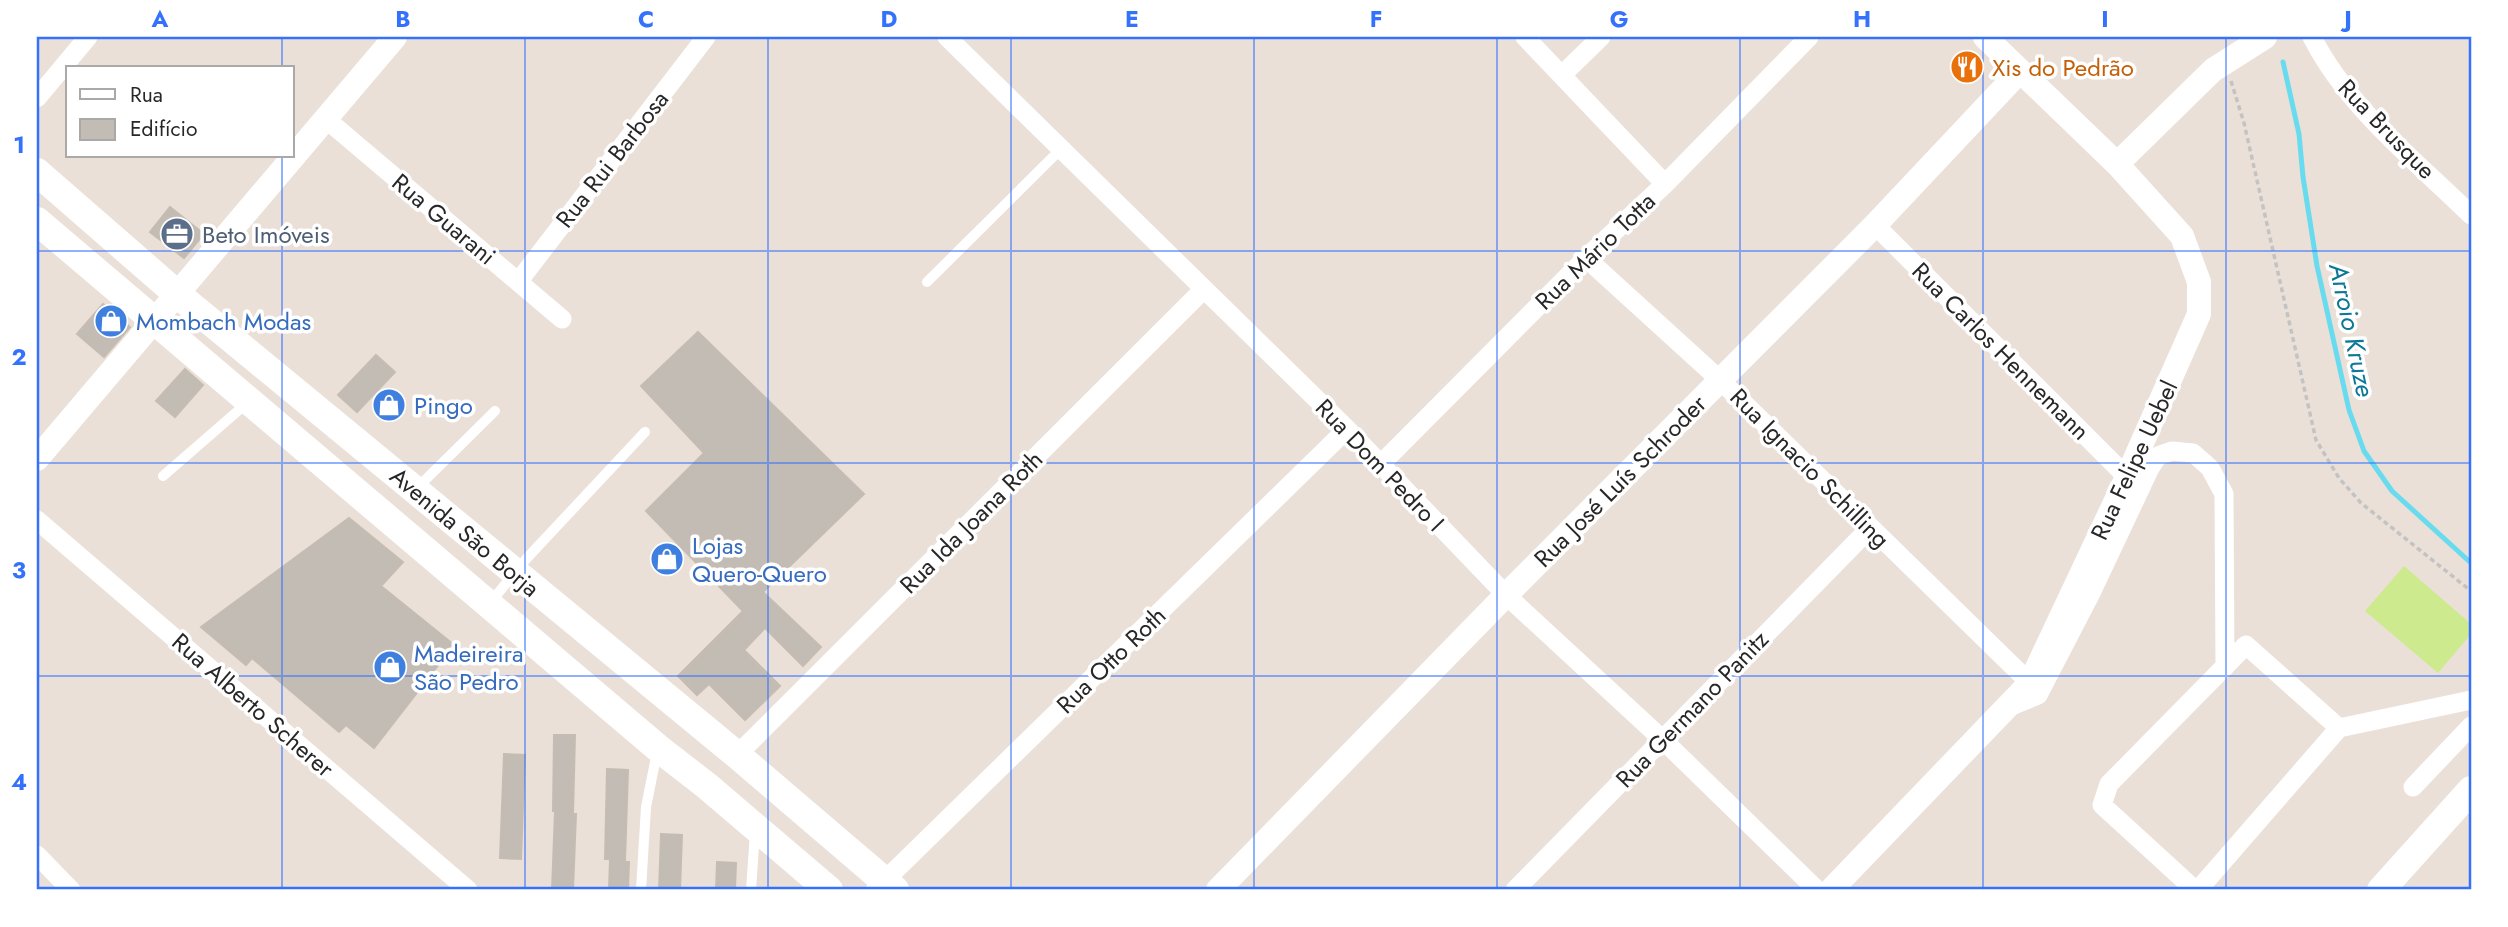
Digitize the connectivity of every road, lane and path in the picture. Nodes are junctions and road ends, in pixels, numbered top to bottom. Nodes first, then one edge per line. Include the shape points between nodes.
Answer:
1 (88, 37) edge
2 (396, 37) edge
3 (706, 37) edge
4 (947, 37) edge
5 (1525, 37) edge
6 (1601, 37) edge
7 (1809, 37) edge
8 (1985, 37) edge
9 (2312, 37) edge
10 (2256, 39) edge
11 (2225, 62) junction
12 (2020, 71) junction
13 (1562, 75) junction
14 (37, 98) edge
15 (326, 119) junction
16 (1061, 149) junction
17 (294, 157) edge
18 (293, 158) edge
19 (2117, 164) junction
20 (37, 172) edge
21 (1665, 184) junction
22 (2471, 215) edge
23 (37, 221) edge
24 (1875, 225) junction
25 (1586, 258) junction
26 (518, 282) junction
27 (927, 282) dead end
28 (1204, 289) junction
29 (177, 294) junction
30 (154, 318) junction
31 (562, 320) dead end
32 (1720, 380) junction
33 (250, 400) junction
34 (495, 411) dead end
35 (1347, 429) junction
36 (645, 432) dead end
37 (37, 459) edge
38 (1380, 465) junction
39 (163, 476) dead end
40 (2127, 477) junction
41 (415, 490) junction
42 (37, 520) edge
43 (1870, 528) junction
44 (516, 574) junction
45 (2471, 592) edge
46 (1506, 594) junction
47 (490, 604) junction
48 (2225, 667) junction
49 (2029, 682) junction
50 (2471, 700) edge
51 (2004, 709) junction
52 (2471, 726) edge
53 (2339, 728) junction
54 (1662, 739) junction
55 (657, 748) junction
56 (737, 755) junction
57 (2413, 787) dead end
58 (2471, 790) edge
59 (755, 828) junction
60 (37, 855) edge
61 (459, 887) edge
62 (884, 887) edge
63 (71, 890) edge
64 (641, 890) edge
65 (751, 890) edge
66 (829, 890) edge
67 (1219, 890) edge
68 (1515, 890) edge
69 (1816, 890) edge
70 (1831, 890) edge
71 (2196, 890) edge
72 (2381, 890) edge

1 - 14 street
2 - 15 street
3 - 26 street, Rua Rui Barbosa
4 - 16 street, Rua Dom Pedro I
5 - 13 street
6 - 13 street
7 - 21 street, Rua Mário Totta
8 - 12 street, Rua Felipe Uebel
9 - 22 street, Rua Brusque via 2355,102
10 - 11 street
11 - 19 street
11 - 45 path via 2244,124 2316,440 2361,503
12 - 19 street, Rua Felipe Uebel
12 - 24 street, Rua José Luís Schroder
13 - 21 street
15 - 17 street
15 - 26 street, Rua Guarani
16 - 27 lane
16 - 28 street, Rua Dom Pedro I
18 - 29 street
19 - 40 street, Rua Felipe Uebel via 2182,236 2199,282 2199,314
20 - 29 main road, Avenida São Borja
21 - 25 street, Rua Mário Totta
23 - 30 main road, Avenida São Borja
24 - 32 street, Rua José Luís Schroder
24 - 40 street, Rua Carlos Hennemann
25 - 32 street, Rua Ignacio Schilling
25 - 38 street, Rua Mário Totta
26 - 31 street, Rua Guarani
28 - 35 street, Rua Dom Pedro I
28 - 56 street, Rua Ida Joana Roth
29 - 30 street
29 - 41 main road, Avenida São Borja
30 - 33 main road, Avenida São Borja
30 - 37 street
32 - 43 street, Rua Ignacio Schilling
32 - 46 street, Rua José Luís Schroder
33 - 39 lane
33 - 47 main road, Avenida São Borja
34 - 41 lane
35 - 38 street, Rua Dom Pedro I
35 - 62 street, Rua Otto Roth
36 - 44 lane
38 - 46 street, Rua Dom Pedro I
40 - 49 street, Rua Felipe Uebel
41 - 44 main road, Avenida São Borja
42 - 61 street, Rua Alberto Scherer
43 - 49 street, Rua Ignacio Schilling
43 - 54 street, Rua Germano Panitz
44 - 47 lane
44 - 56 main road, Avenida São Borja
46 - 54 street, Rua Dom Pedro I
46 - 67 street, Rua José Luís Schroder
47 - 55 main road, Avenida São Borja
48 - 51 street via 2224,494 2210,468 2193,453 2172,450 2158,456 2150,468 2038,695
48 - 53 street via 2246,645
48 - 71 street via 2109,784 2102,805
49 - 51 street, Rua Felipe Uebel
50 - 53 street
51 - 70 street, Rua Felipe Uebel
52 - 57 street
53 - 71 street
54 - 68 street, Rua Germano Panitz
54 - 69 street, Rua Dom Pedro I
55 - 59 main road, Avenida São Borja
55 - 64 lane via 646,807
56 - 62 main road, Avenida São Borja
58 - 72 main road
59 - 65 lane
59 - 66 main road, Avenida São Borja
60 - 63 street

